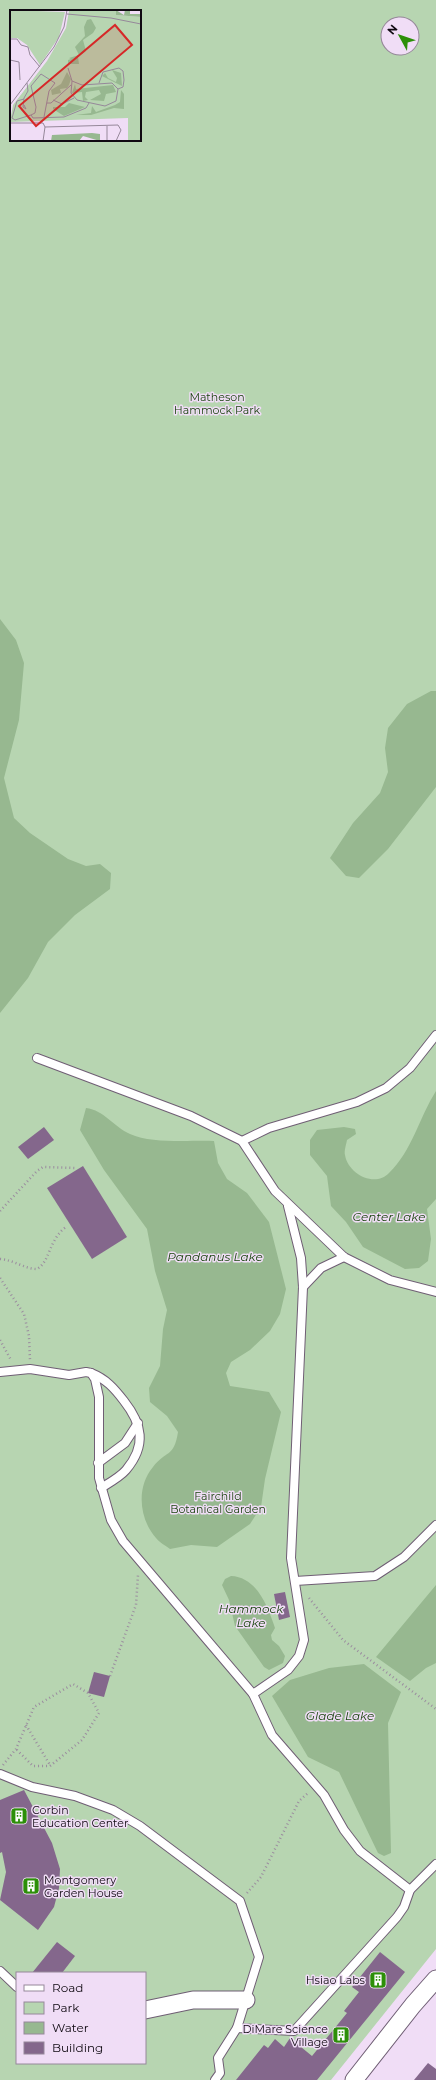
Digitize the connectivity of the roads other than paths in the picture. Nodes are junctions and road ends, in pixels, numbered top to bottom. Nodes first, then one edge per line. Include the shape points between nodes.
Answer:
1 (436, 1035) edge
2 (37, 1058) dead end
3 (242, 1141) junction
4 (288, 1206) junction
5 (344, 1257) junction
6 (303, 1287) junction
7 (436, 1292) edge
8 (0, 1372) edge
9 (91, 1373) junction
10 (138, 1423) junction
11 (98, 1463) junction
12 (101, 1488) junction
13 (436, 1525) edge
14 (295, 1581) junction
15 (253, 1694) junction
16 (0, 1774) edge
17 (436, 1864) edge
18 (410, 1890) junction
19 (0, 1971) edge
20 (436, 1979) edge
21 (16, 1986) edge
22 (246, 2000) junction
23 (146, 2010) edge
24 (237, 2028) junction
25 (215, 2080) edge
26 (354, 2080) edge

1 - 3 lane via 410,1068 386,1088 357,1102 287,1122
2 - 3 lane via 191,1116
3 - 4 lane via 274,1191
4 - 5 lane
4 - 6 lane via 301,1258
5 - 6 lane via 321,1268
5 - 7 lane via 390,1280
6 - 14 lane via 291,1558
8 - 9 lane via 30,1369 69,1375
9 - 10 lane via 114,1388
9 - 11 lane via 100,1396
10 - 11 lane via 124,1442
10 - 12 lane via 140,1443 134,1457 126,1470
11 - 12 lane
12 - 15 lane via 117,1531
13 - 14 lane via 404,1557 375,1576
14 - 15 lane via 304,1633 301,1652 284,1674
15 - 18 lane via 272,1735 324,1795 344,1830 360,1851
16 - 22 lane via 32,1787 75,1796 113,1810 140,1826 240,1901 259,1957
17 - 18 lane
18 - 24 lane via 397,1917 294,2031
19 - 21 lane
20 - 26 street
22 - 23 street via 193,2000
22 - 24 lane
24 - 25 lane via 218,2058 220,2073

